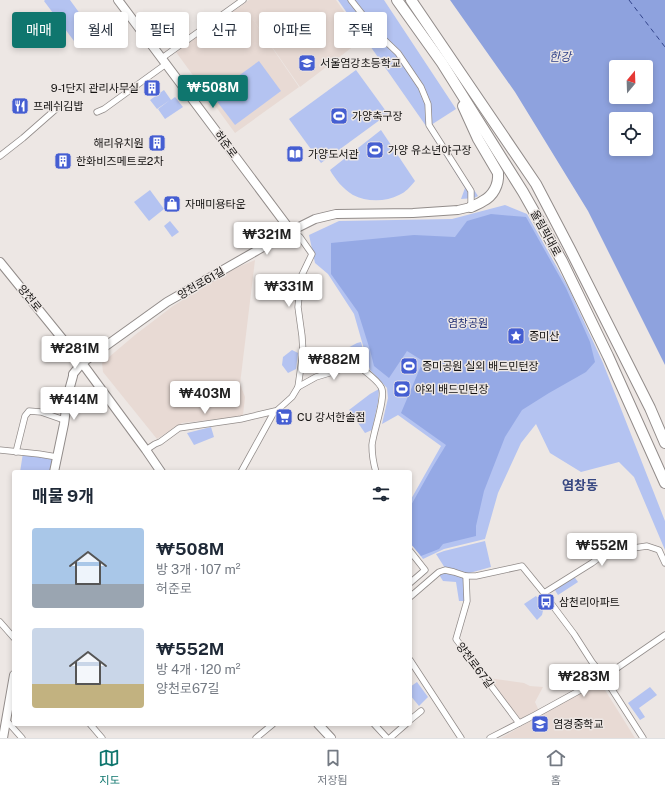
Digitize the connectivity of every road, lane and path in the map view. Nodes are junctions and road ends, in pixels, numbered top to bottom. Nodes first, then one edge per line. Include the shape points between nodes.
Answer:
1 (118, 0) edge
2 (243, 0) edge
3 (351, 0) edge
4 (397, 0) edge
5 (410, 0) edge
6 (164, 61) junction
7 (442, 63) junction
8 (56, 109) dead end
9 (97, 112) dead end
10 (0, 156) edge
11 (471, 207) junction
12 (291, 231) junction
13 (0, 262) edge
14 (82, 363) junction
15 (298, 387) junction
16 (276, 411) junction
17 (64, 420) junction
18 (665, 443) edge
19 (0, 450) edge
20 (146, 450) junction
21 (16, 452) junction
22 (57, 457) junction
23 (54, 470) edge
24 (160, 470) edge
25 (242, 470) edge
26 (375, 470) edge
27 (665, 482) edge
28 (412, 554) edge
29 (665, 563) edge
30 (466, 576) junction
31 (412, 581) edge
32 (544, 593) junction
33 (412, 595) edge
34 (0, 622) edge
35 (665, 635) edge
36 (12, 636) edge
37 (412, 663) edge
38 (604, 677) junction
39 (12, 686) edge
40 (421, 711) dead end
41 (412, 718) edge
42 (6, 720) junction
43 (519, 723) junction
44 (92, 726) edge
45 (271, 726) edge
46 (320, 726) edge
47 (376, 726) edge
48 (404, 726) edge
49 (3, 738) edge
50 (22, 738) edge
51 (102, 738) edge
52 (256, 738) edge
53 (330, 738) edge
54 (389, 738) edge
55 (461, 738) edge
56 (490, 738) edge
57 (643, 738) edge

1 - 6 main road, 허준로
2 - 6 street
3 - 11 street via 377,33 398,53 421,87 428,104 429,125 471,191
4 - 7 highway, 올림픽대로
5 - 18 highway, 올림픽대로 via 536,184
6 - 9 street
6 - 12 main road, 허준로
7 - 11 highway via 478,139 498,173 497,186 493,192 482,202
7 - 27 highway, 올림픽대로 via 523,192 562,261
8 - 10 street
11 - 12 main road, 양천로61길 via 413,213 336,214 315,219
12 - 14 main road, 양천로61길 via 167,302
12 - 15 street via 300,237 312,254 301,277 298,308 303,352
13 - 14 main road, 양천로
14 - 17 main road via 73,374
14 - 20 main road, 양천로
15 - 16 street via 292,397
15 - 26 street via 354,362 379,384 383,389 383,397 372,443
16 - 20 street via 179,428
16 - 25 street
17 - 21 street via 41,412 29,411 25,416
17 - 22 main road
19 - 21 street
20 - 24 main road, 양천로
21 - 22 street
22 - 23 main road
28 - 31 street via 425,570
29 - 32 street via 659,550 646,546 607,552
30 - 32 street via 522,566
30 - 33 street via 445,570 439,572
30 - 43 street, 양천로67길 via 467,601 456,639
32 - 38 street
34 - 36 street
35 - 38 street
37 - 55 street
38 - 43 street
38 - 57 street
39 - 42 main road
40 - 41 street
42 - 49 main road
42 - 50 street
43 - 56 street
44 - 51 street
45 - 52 street
46 - 53 main road
47 - 54 street
48 - 54 street

